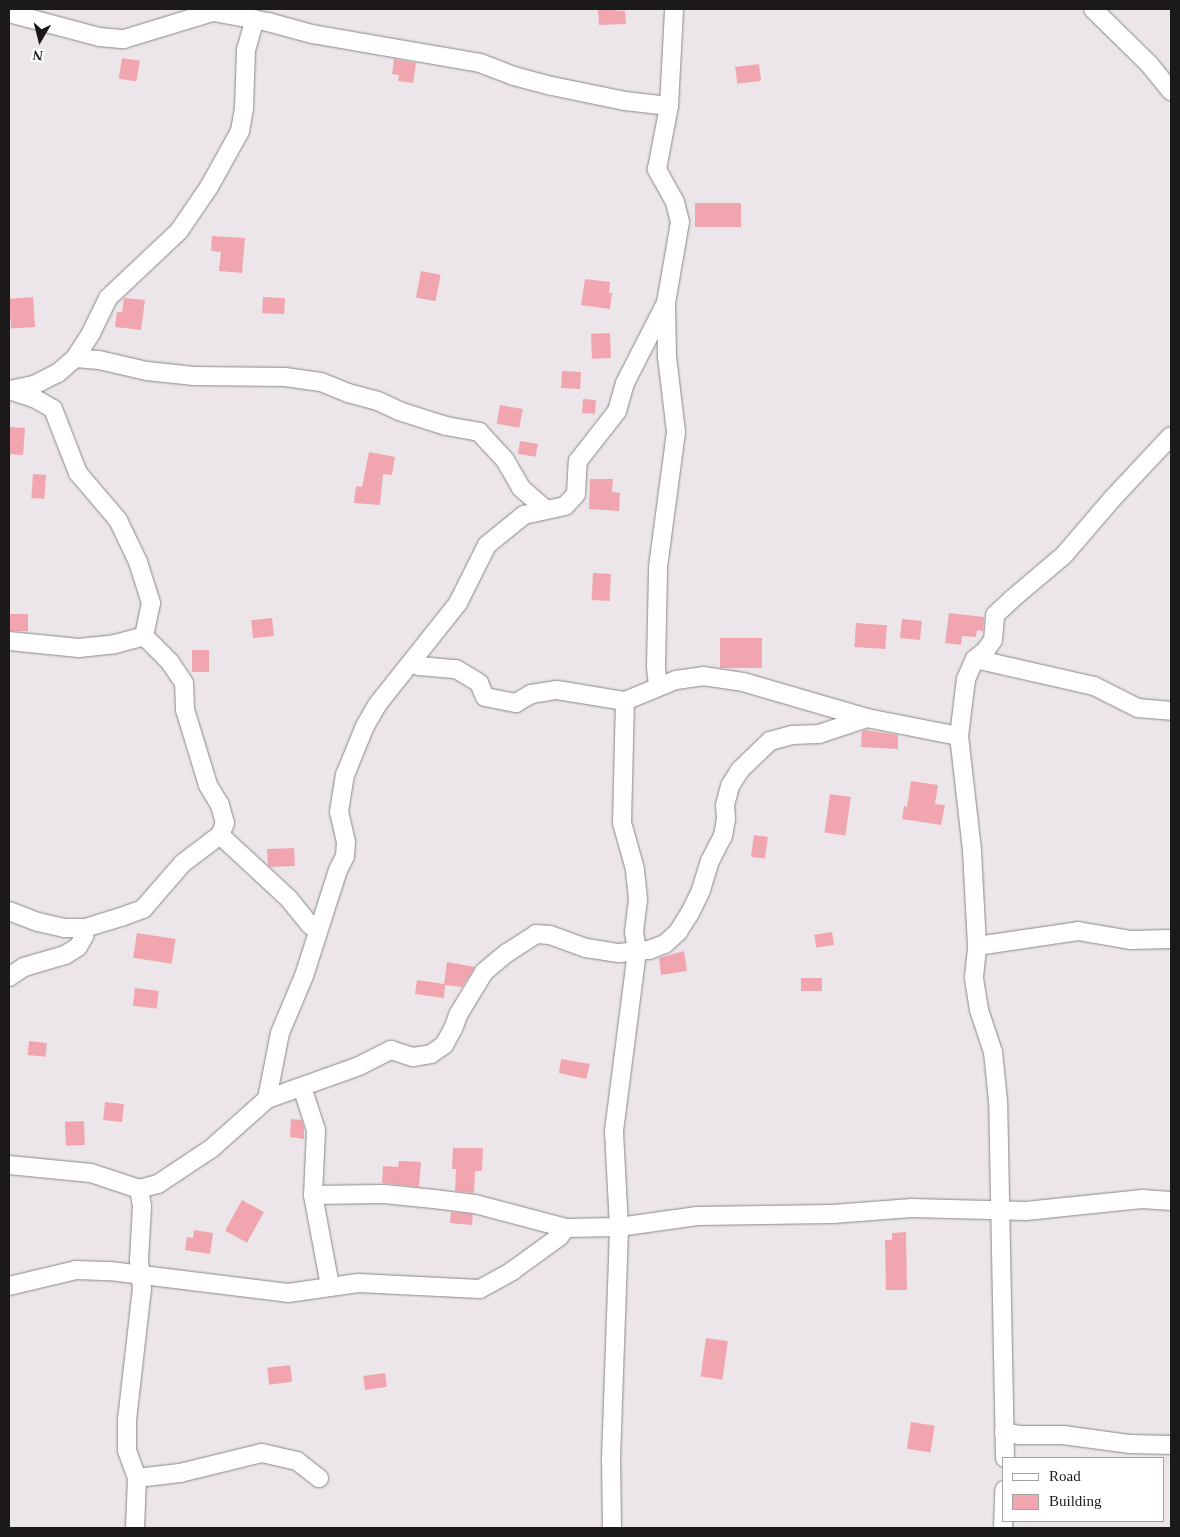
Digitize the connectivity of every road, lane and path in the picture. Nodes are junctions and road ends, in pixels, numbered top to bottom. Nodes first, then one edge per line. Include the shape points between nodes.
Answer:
1 (674, 9) edge
2 (1093, 9) edge
3 (9, 14) edge
4 (256, 19) junction
5 (1171, 91) edge
6 (669, 106) junction
7 (666, 303) junction
8 (75, 358) junction
9 (9, 390) edge
10 (1171, 436) edge
11 (545, 509) junction
12 (144, 636) junction
13 (9, 641) edge
14 (975, 660) junction
15 (412, 663) junction
16 (658, 686) junction
17 (625, 701) junction
18 (1171, 712) edge
19 (868, 718) junction
20 (959, 736) junction
21 (220, 835) junction
22 (9, 911) edge
23 (85, 928) junction
24 (318, 931) junction
25 (1171, 939) edge
26 (977, 946) junction
27 (637, 951) junction
28 (9, 976) edge
29 (302, 1087) junction
30 (267, 1099) junction
31 (9, 1165) edge
32 (139, 1189) junction
33 (313, 1195) junction
34 (1171, 1201) edge
35 (1001, 1211) junction
36 (566, 1228) junction
37 (619, 1228) junction
38 (141, 1275) junction
39 (9, 1286) edge
40 (330, 1286) junction
41 (1004, 1432) junction
42 (1171, 1445) edge
43 (1005, 1457) edge
44 (137, 1478) junction
45 (318, 1478) dead end
46 (136, 1528) edge
47 (612, 1528) edge

1 - 6 street
2 - 5 street via 1149,64
3 - 4 street via 98,37 124,39 213,12
4 - 6 street via 312,34 480,63 552,86
4 - 8 street via 246,50 240,131 231,150 179,231 108,298
6 - 7 street via 657,169 675,202 680,222
7 - 11 street via 625,383 617,412 578,461 576,494 565,506
7 - 16 street via 676,432 658,567
8 - 9 street via 58,373 34,385
8 - 11 street via 194,376 286,377 321,382 446,426 479,432 505,460 521,488
9 - 12 street via 34,398 53,409 78,472 118,520 138,562 152,603
10 - 14 street via 1064,556 995,615 993,640
11 - 15 street via 524,515 487,545 458,602
12 - 13 street via 115,644 78,648
12 - 21 street via 170,662 184,683 185,710 208,785 220,804 225,823
14 - 18 street via 1094,686 1138,708
14 - 20 street via 966,679
15 - 17 street via 456,669 479,683 485,697 516,703 531,694 556,690
15 - 24 street via 377,705 345,775 339,812 346,842 345,856
16 - 17 street
16 - 19 street via 703,676 743,682
17 - 27 street via 622,823 635,869 638,900 634,932
19 - 20 street
19 - 27 street via 819,734 792,735 770,741 740,770 730,786 725,805 723,836 690,913 678,932 665,944
20 - 26 street via 972,850
21 - 23 street via 182,862 143,909
21 - 24 street via 289,898
22 - 23 street via 64,928
23 - 28 street via 78,947
24 - 30 street via 304,976 280,1033
25 - 26 street via 1131,940 1078,931
26 - 35 street via 974,977 993,1052 998,1101
27 - 29 street via 601,951 550,935 536,934 484,972 444,1045 431,1054 412,1056 391,1050
27 - 37 street via 614,1131
29 - 30 street
29 - 33 street via 316,1130
30 - 32 street via 212,1148 158,1184
31 - 32 street via 91,1173
32 - 38 street via 142,1206
33 - 36 street via 384,1194 475,1204
33 - 40 street
34 - 35 street via 1142,1199
35 - 37 street via 912,1208 833,1214 697,1216
35 - 41 street
36 - 37 street
36 - 40 street via 559,1237 512,1271 480,1289 358,1283
37 - 47 street via 611,1459
38 - 39 street via 76,1270
38 - 40 street via 288,1293
38 - 44 street via 127,1420 127,1450
41 - 42 street via 1019,1436 1063,1435 1130,1444
41 - 43 street
44 - 45 street via 180,1473 262,1453 297,1461
44 - 46 street

